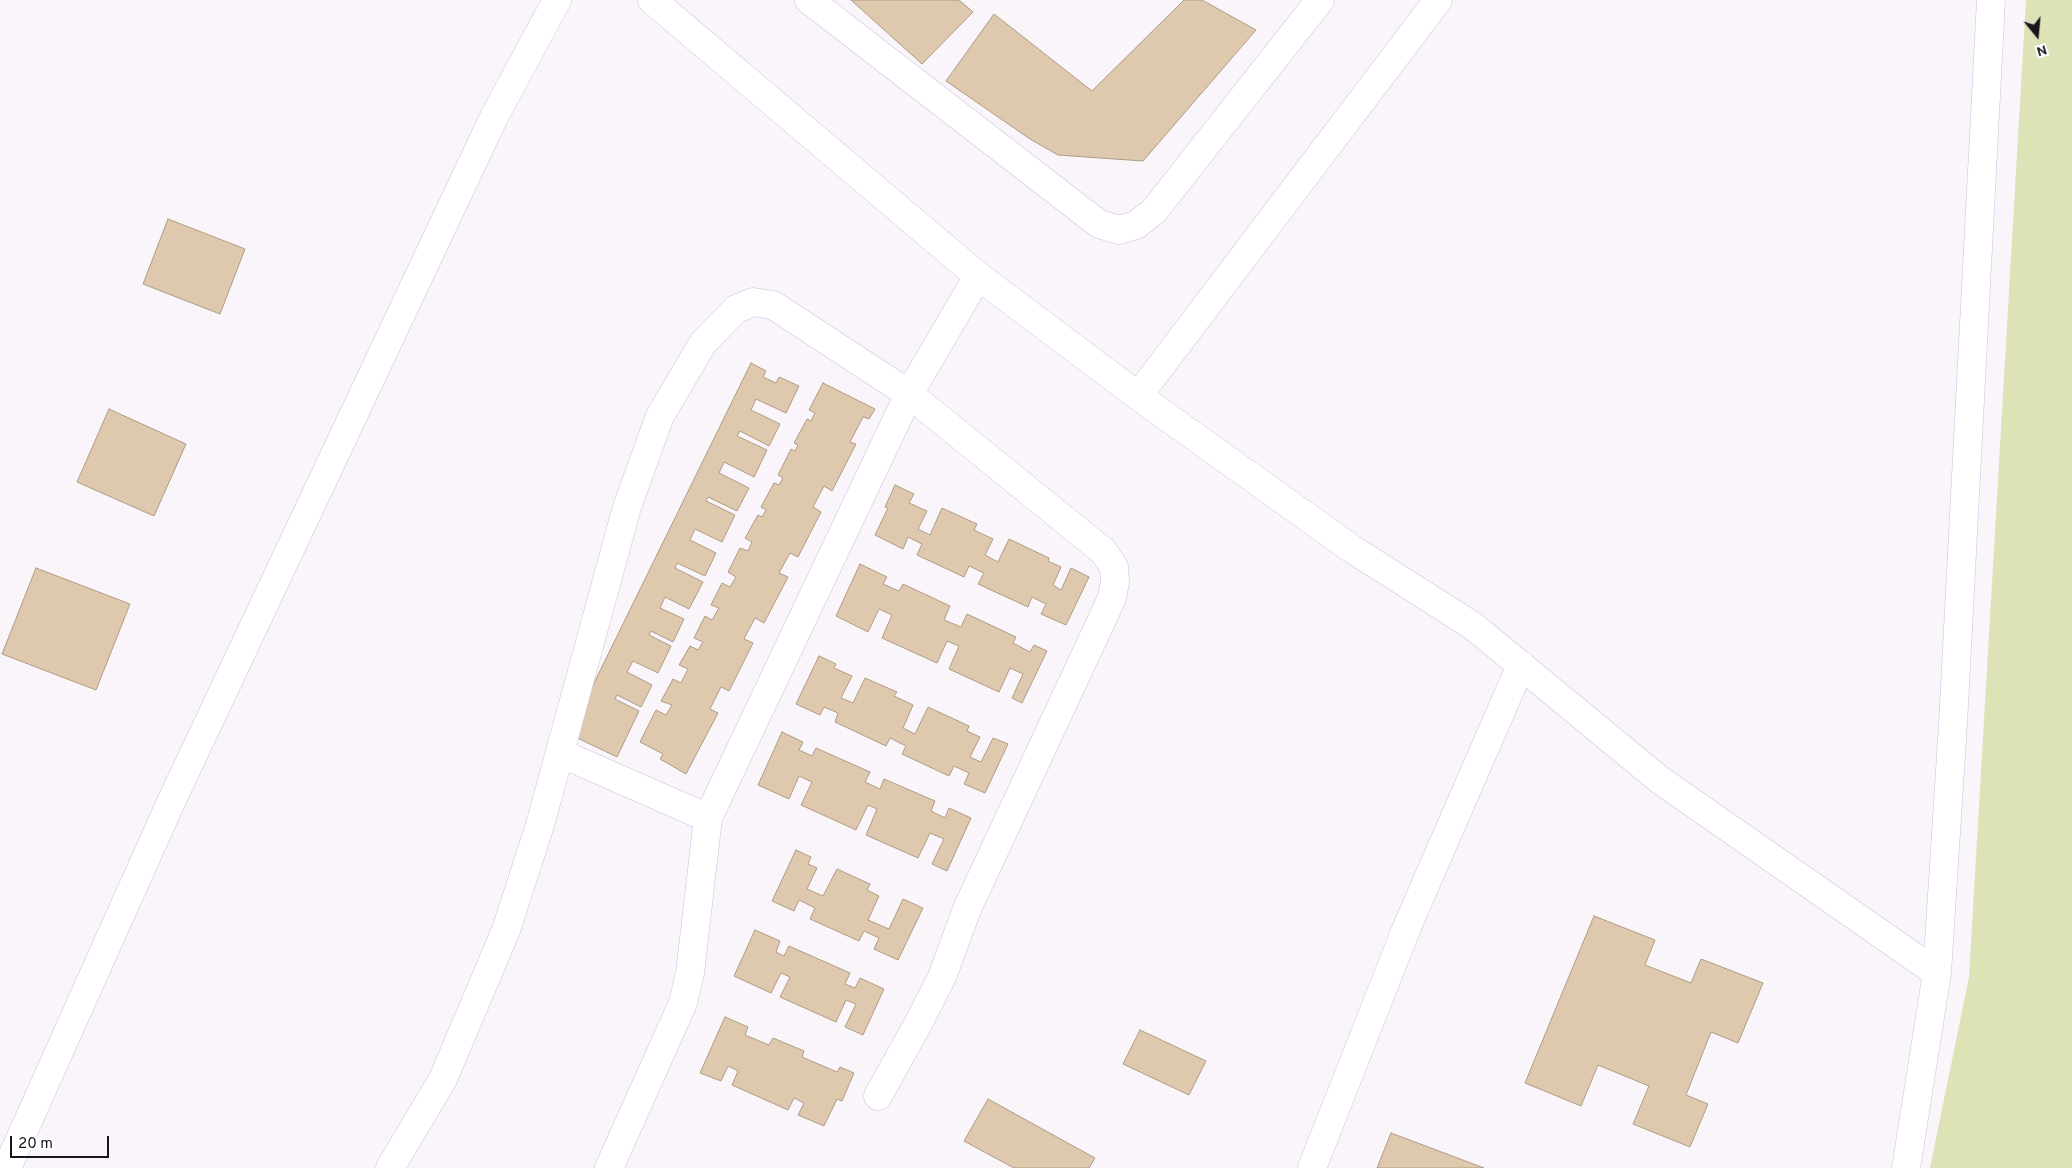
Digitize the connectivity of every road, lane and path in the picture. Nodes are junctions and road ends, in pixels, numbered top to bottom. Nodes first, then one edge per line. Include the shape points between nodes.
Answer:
1 (557, 0) edge
2 (652, 0) edge
3 (809, 0) edge
4 (1320, 0) edge
5 (1438, 0) edge
6 (1991, 0) edge
7 (978, 276) junction
8 (908, 394) junction
9 (1138, 396) junction
10 (1520, 665) junction
11 (560, 753) junction
12 (708, 818) junction
13 (1937, 973) junction
14 (878, 1096) dead end
15 (7, 1168) edge
16 (390, 1168) edge
17 (609, 1168) edge
18 (1312, 1168) edge
19 (1906, 1168) edge

1 - 15 street via 494,117 184,775
2 - 7 street
3 - 4 street via 1099,224 1119,230 1136,225 1154,211
5 - 9 street
6 - 13 street
7 - 8 street
7 - 9 street
8 - 11 street via 773,305 753,302 736,309 703,342 660,416 628,507
8 - 12 street
8 - 14 street via 1103,551 1114,567 1115,582 1112,598 967,910 942,977
9 - 10 street via 1352,549 1473,626
10 - 13 street via 1660,780
10 - 18 street via 1407,928
11 - 12 street
11 - 16 street via 506,930 443,1079
12 - 17 street via 690,973 683,1003
13 - 19 street

